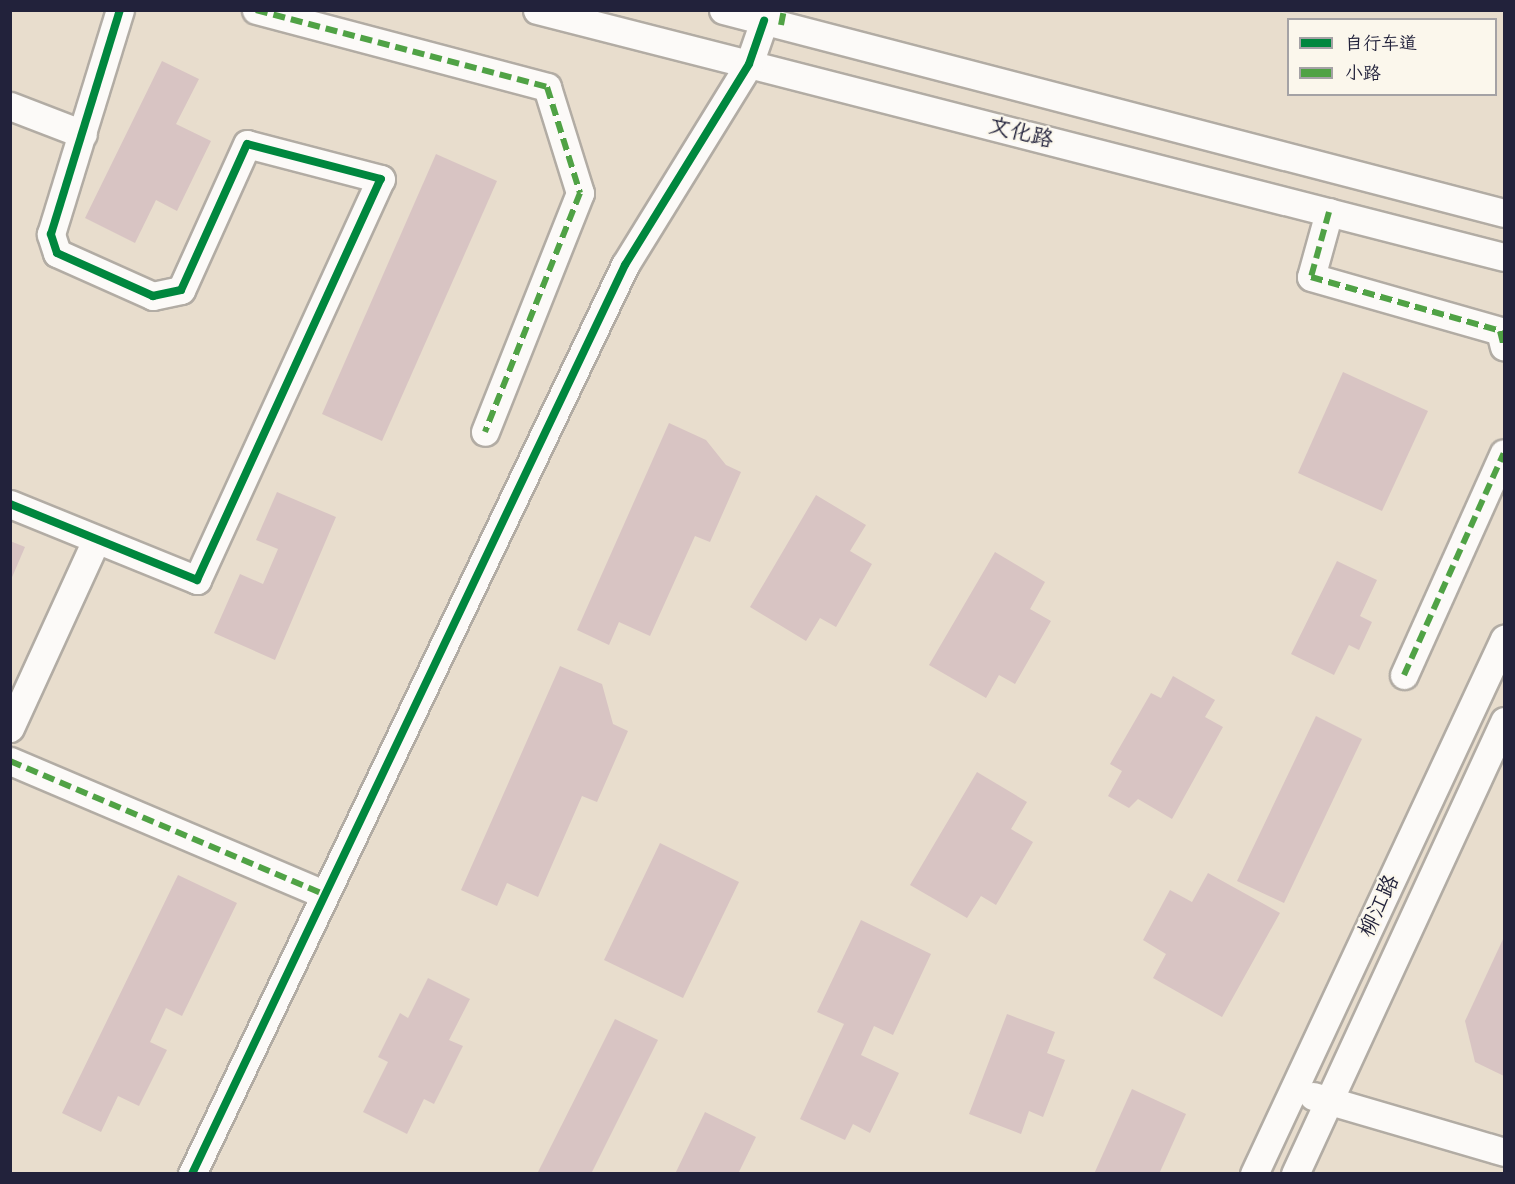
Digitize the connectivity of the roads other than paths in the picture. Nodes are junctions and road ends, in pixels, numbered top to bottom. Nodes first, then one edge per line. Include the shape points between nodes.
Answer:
1 (120, 10) edge
2 (256, 10) edge
3 (537, 10) edge
4 (723, 10) edge
5 (776, 19) edge
6 (749, 64) junction
7 (10, 106) edge
8 (82, 134) junction
9 (1329, 212) junction
10 (1504, 213) edge
11 (1504, 257) edge
12 (1504, 347) edge
13 (485, 432) dead end
14 (1504, 453) edge
15 (10, 504) edge
16 (96, 540) junction
17 (1504, 639) edge
18 (1404, 675) dead end
19 (1504, 721) edge
20 (10, 728) edge
21 (10, 760) edge
22 (324, 894) junction
23 (1292, 1091) junction
24 (1328, 1101) junction
25 (1504, 1152) edge
26 (192, 1173) edge
27 (1254, 1173) edge
28 (1295, 1173) edge

1 - 8 street
2 - 13 street via 547,87 580,193
3 - 6 street, 文化路
4 - 5 street, 文化路
5 - 6 street
5 - 10 street, 文化路
6 - 9 street, 文化路
6 - 22 street via 625,266
7 - 8 street
8 - 16 street via 51,234 57,253 153,296 181,290 247,144 381,179 197,580
9 - 11 street, 文化路
9 - 12 street via 1311,277 1500,331
14 - 18 street
15 - 16 street
16 - 20 street
17 - 23 street, 柳江路
19 - 24 street, 柳江路
21 - 22 street
22 - 26 street
23 - 24 street
23 - 27 street, 柳江路
24 - 25 street
24 - 28 street, 柳江路

